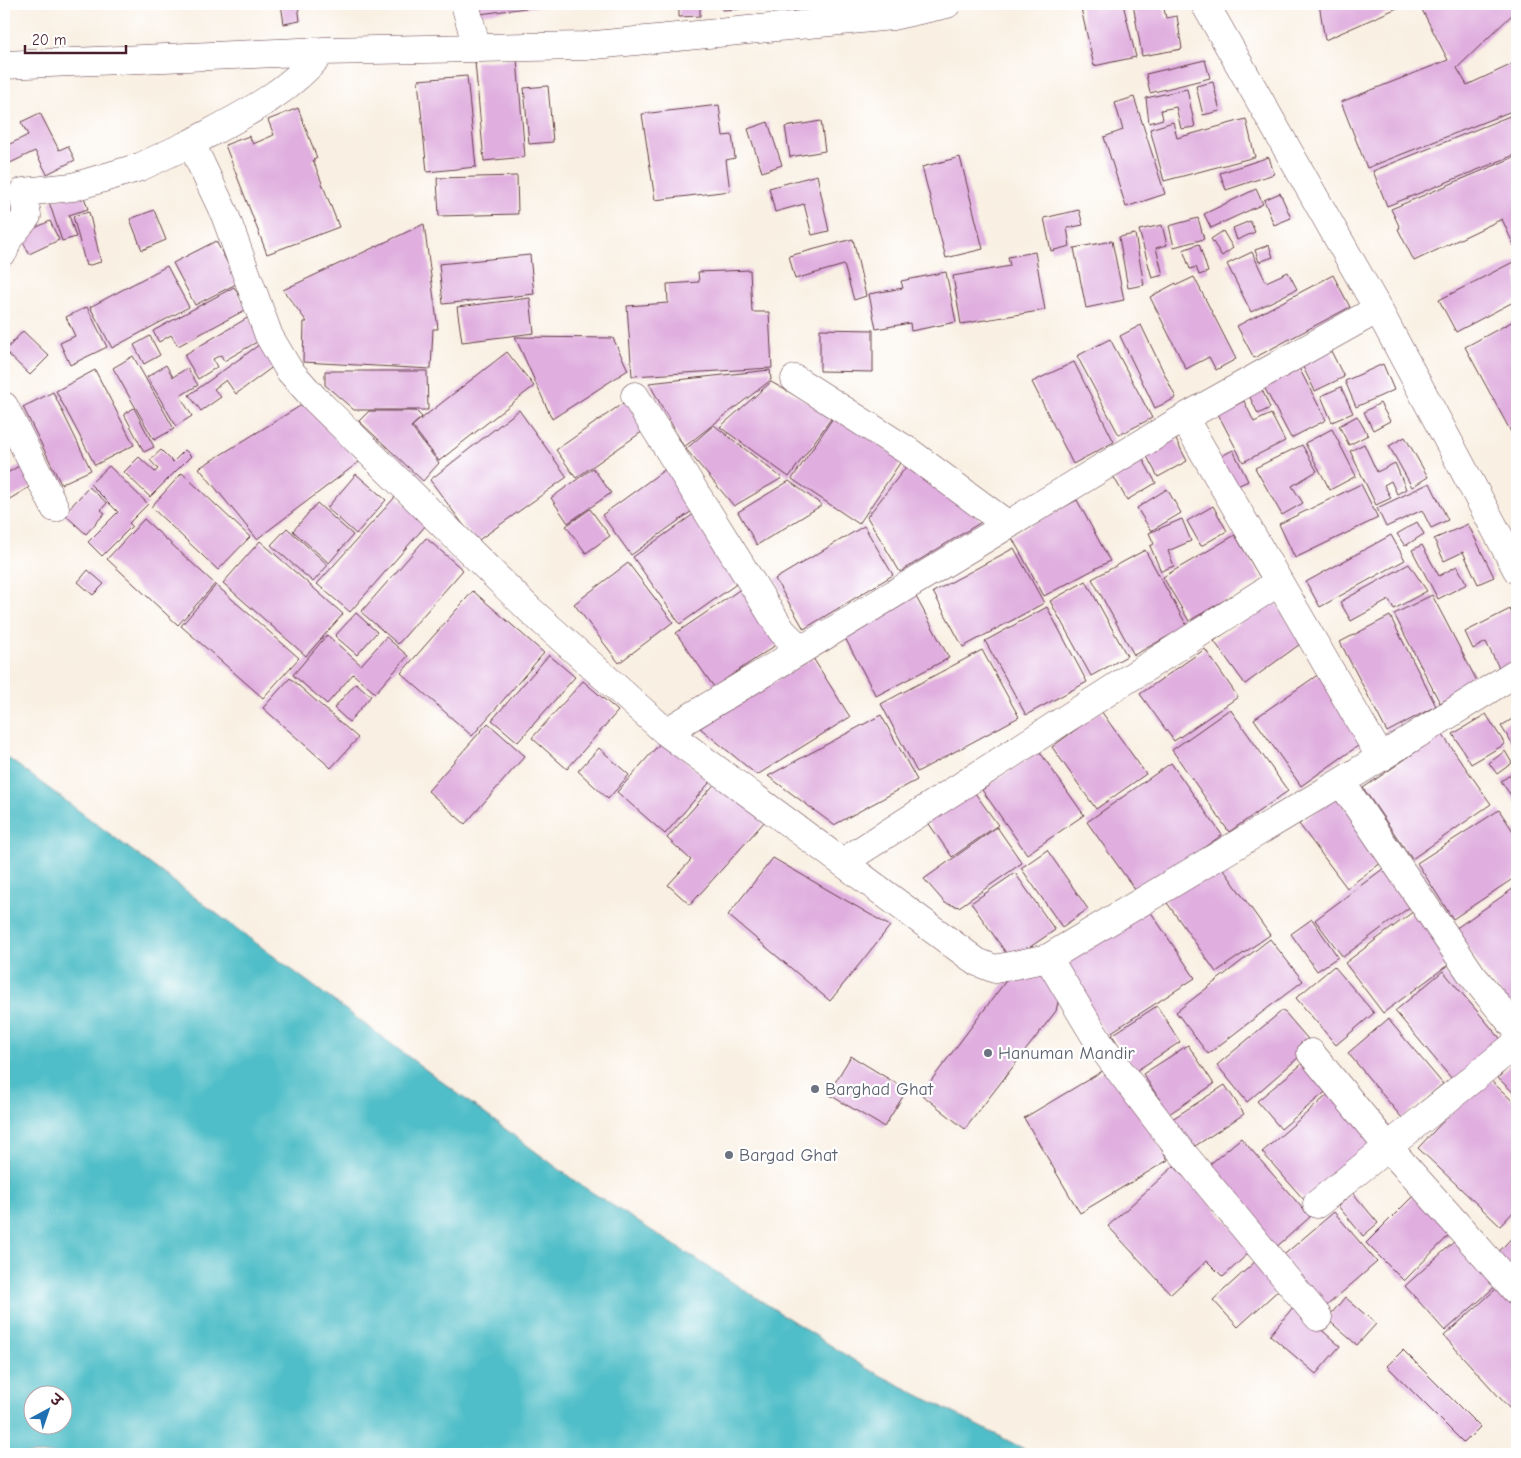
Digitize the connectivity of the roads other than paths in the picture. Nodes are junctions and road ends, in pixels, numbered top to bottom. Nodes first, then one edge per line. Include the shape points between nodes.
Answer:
1 (465, 4) edge
2 (947, 4) edge
3 (1205, 4) edge
4 (477, 48) junction
5 (323, 51) junction
6 (4, 65) edge
7 (191, 142) junction
8 (13, 191) edge
9 (4, 251) edge
10 (1378, 309) junction
11 (795, 380) dead end
12 (635, 396) dead end
13 (4, 406) edge
14 (1184, 418) junction
15 (55, 508) dead end
16 (1008, 525) junction
17 (1517, 570) edge
18 (1279, 582) junction
19 (801, 650) junction
20 (1517, 672) edge
21 (666, 732) junction
22 (1382, 758) junction
23 (1342, 782) junction
24 (843, 862) junction
25 (1048, 958) junction
26 (1517, 1030) edge
27 (1517, 1043) edge
28 (1311, 1053) dead end
29 (1388, 1147) junction
30 (1317, 1204) dead end
31 (1517, 1292) edge
32 (1318, 1317) dead end

1 - 4 street
2 - 4 street via 892,16 585,46
3 - 10 street
4 - 5 street
5 - 6 street
5 - 7 street via 305,73 265,102
7 - 8 street via 140,167 73,186
7 - 21 street via 225,215 269,336 288,370 530,610
8 - 9 street via 27,216 8,239
10 - 14 street
10 - 17 street
11 - 16 street via 908,451
12 - 19 street via 782,631
13 - 15 street
14 - 16 street
14 - 18 street
16 - 19 street
18 - 22 street
18 - 24 street
19 - 21 street
20 - 22 street
21 - 24 street
22 - 23 street
23 - 25 street
23 - 26 street via 1472,975
24 - 25 street via 977,962 995,969
25 - 32 street via 1101,1046 1231,1214
27 - 29 street
28 - 29 street
29 - 30 street
29 - 31 street

